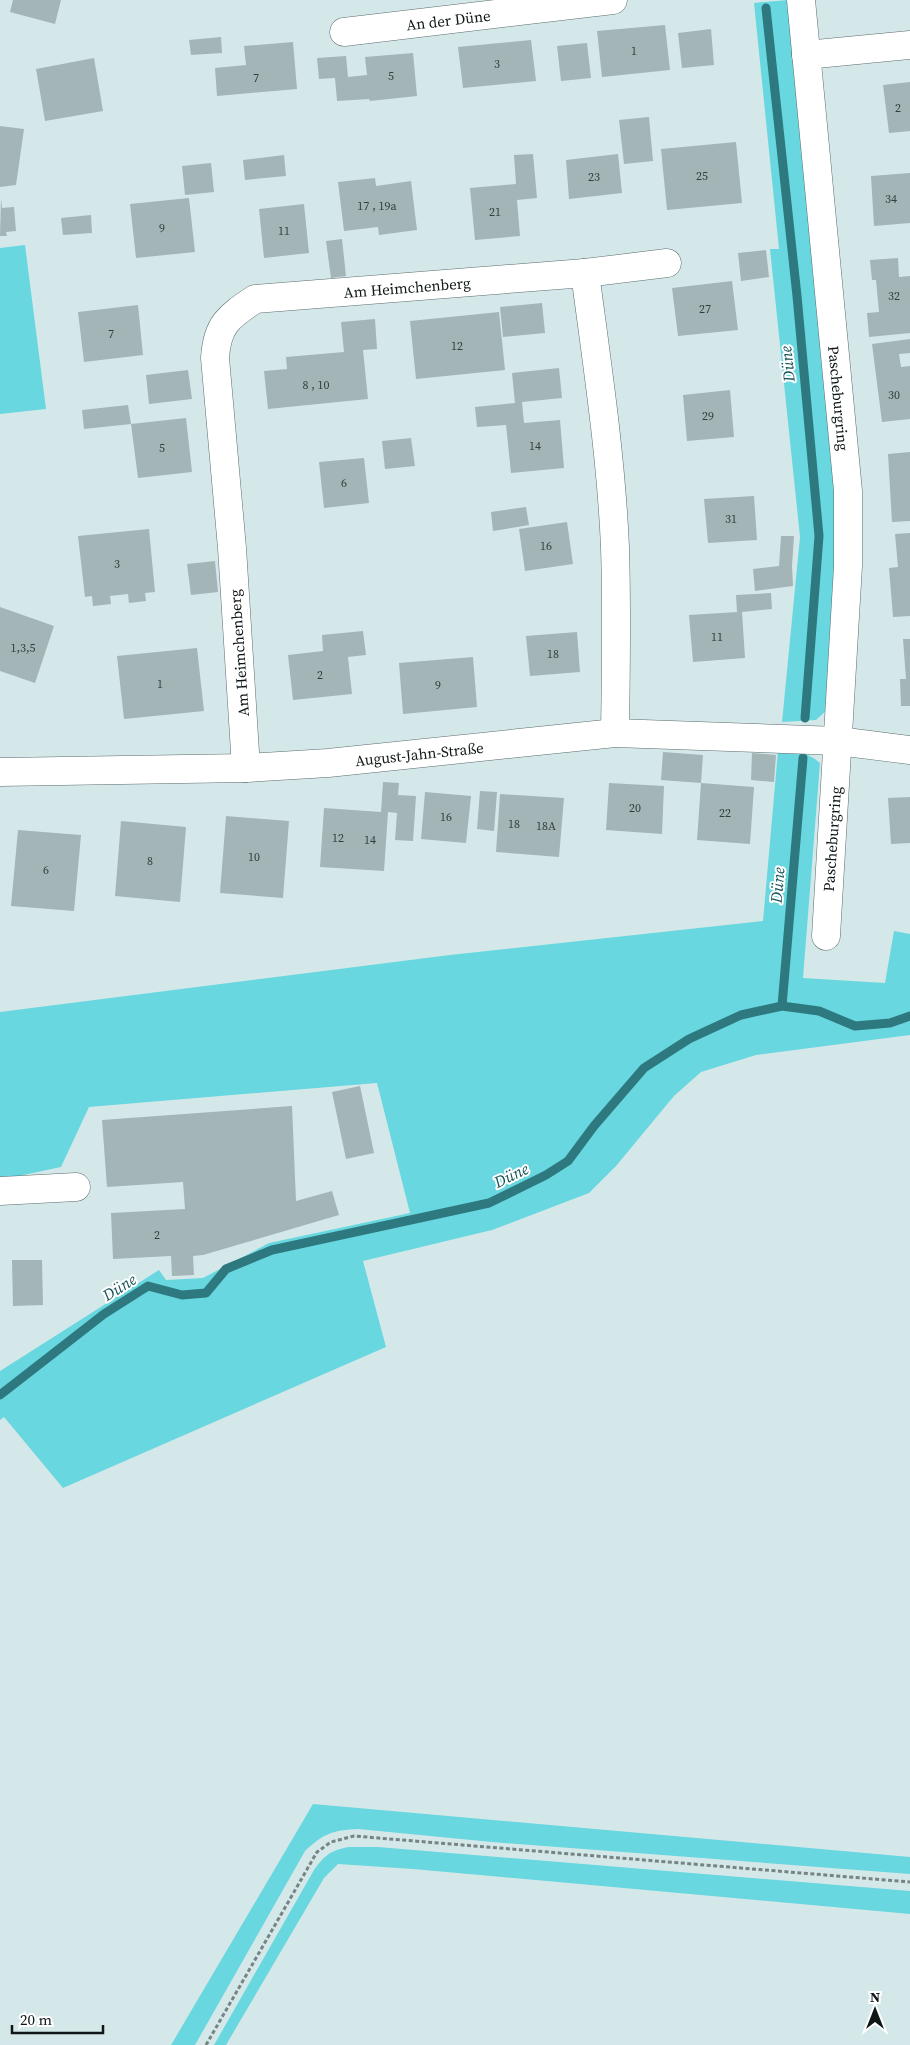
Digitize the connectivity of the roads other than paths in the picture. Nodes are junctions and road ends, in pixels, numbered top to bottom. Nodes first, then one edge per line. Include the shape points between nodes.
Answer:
1 (613, 0) edge
2 (800, 0) edge
3 (344, 32) dead end
4 (910, 45) edge
5 (806, 55) junction
6 (667, 263) dead end
7 (586, 273) junction
8 (615, 733) junction
9 (838, 741) junction
10 (910, 750) edge
11 (246, 768) junction
12 (0, 772) edge
13 (826, 936) dead end
14 (76, 1187) dead end
15 (0, 1191) edge

1 - 3 street, An der Düne
2 - 5 street, Pascheburgring
4 - 5 street
5 - 9 street, Pascheburgring via 848,492 848,566
6 - 7 street, Am Heimchenberg
7 - 8 street via 613,509
7 - 11 street, Am Heimchenberg via 255,299 224,322 216,342 216,358
8 - 9 street, August-Jahn-Straße
8 - 11 street, August-Jahn-Straße via 328,763
9 - 10 street
9 - 13 street, Pascheburgring
11 - 12 street, August-Jahn-Straße
14 - 15 street

